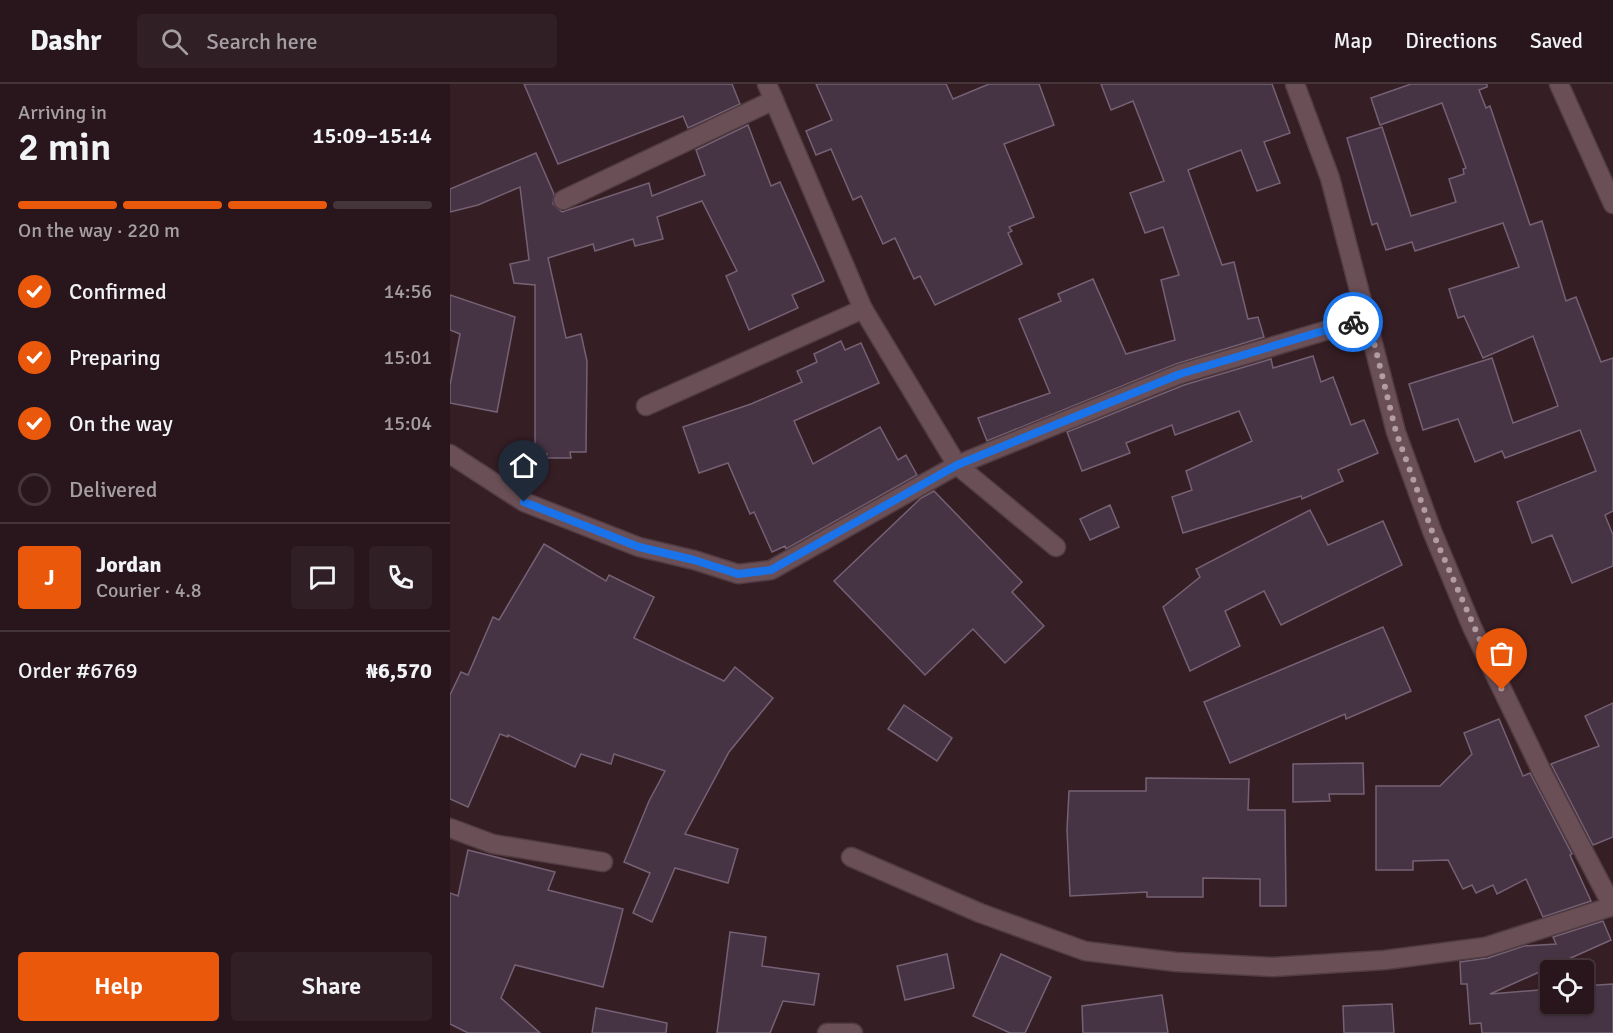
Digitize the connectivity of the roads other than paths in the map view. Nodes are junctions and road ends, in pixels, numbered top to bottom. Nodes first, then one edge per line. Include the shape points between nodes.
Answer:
1 (1295, 84) edge
2 (1559, 84) edge
3 (771, 92) edge
4 (563, 200) dead end
5 (1613, 204) edge
6 (863, 309) junction
7 (1368, 318) junction
8 (646, 406) dead end
9 (450, 454) edge
10 (957, 465) junction
11 (1056, 547) dead end
12 (450, 828) edge
13 (851, 857) dead end
14 (603, 862) dead end
15 (1613, 907) edge
16 (826, 1033) edge
17 (853, 1033) edge

1 - 7 street via 1330,178
2 - 5 street
3 - 4 street
3 - 6 street
6 - 8 street
6 - 10 street
7 - 10 street via 1180,374
7 - 15 street via 1396,432 1432,531 1472,627
9 - 10 street via 524,502 639,547 738,574 771,570
10 - 11 street
12 - 14 street via 493,844
13 - 15 street via 980,913 1085,951 1186,963 1272,968 1396,959 1485,947
16 - 17 street

